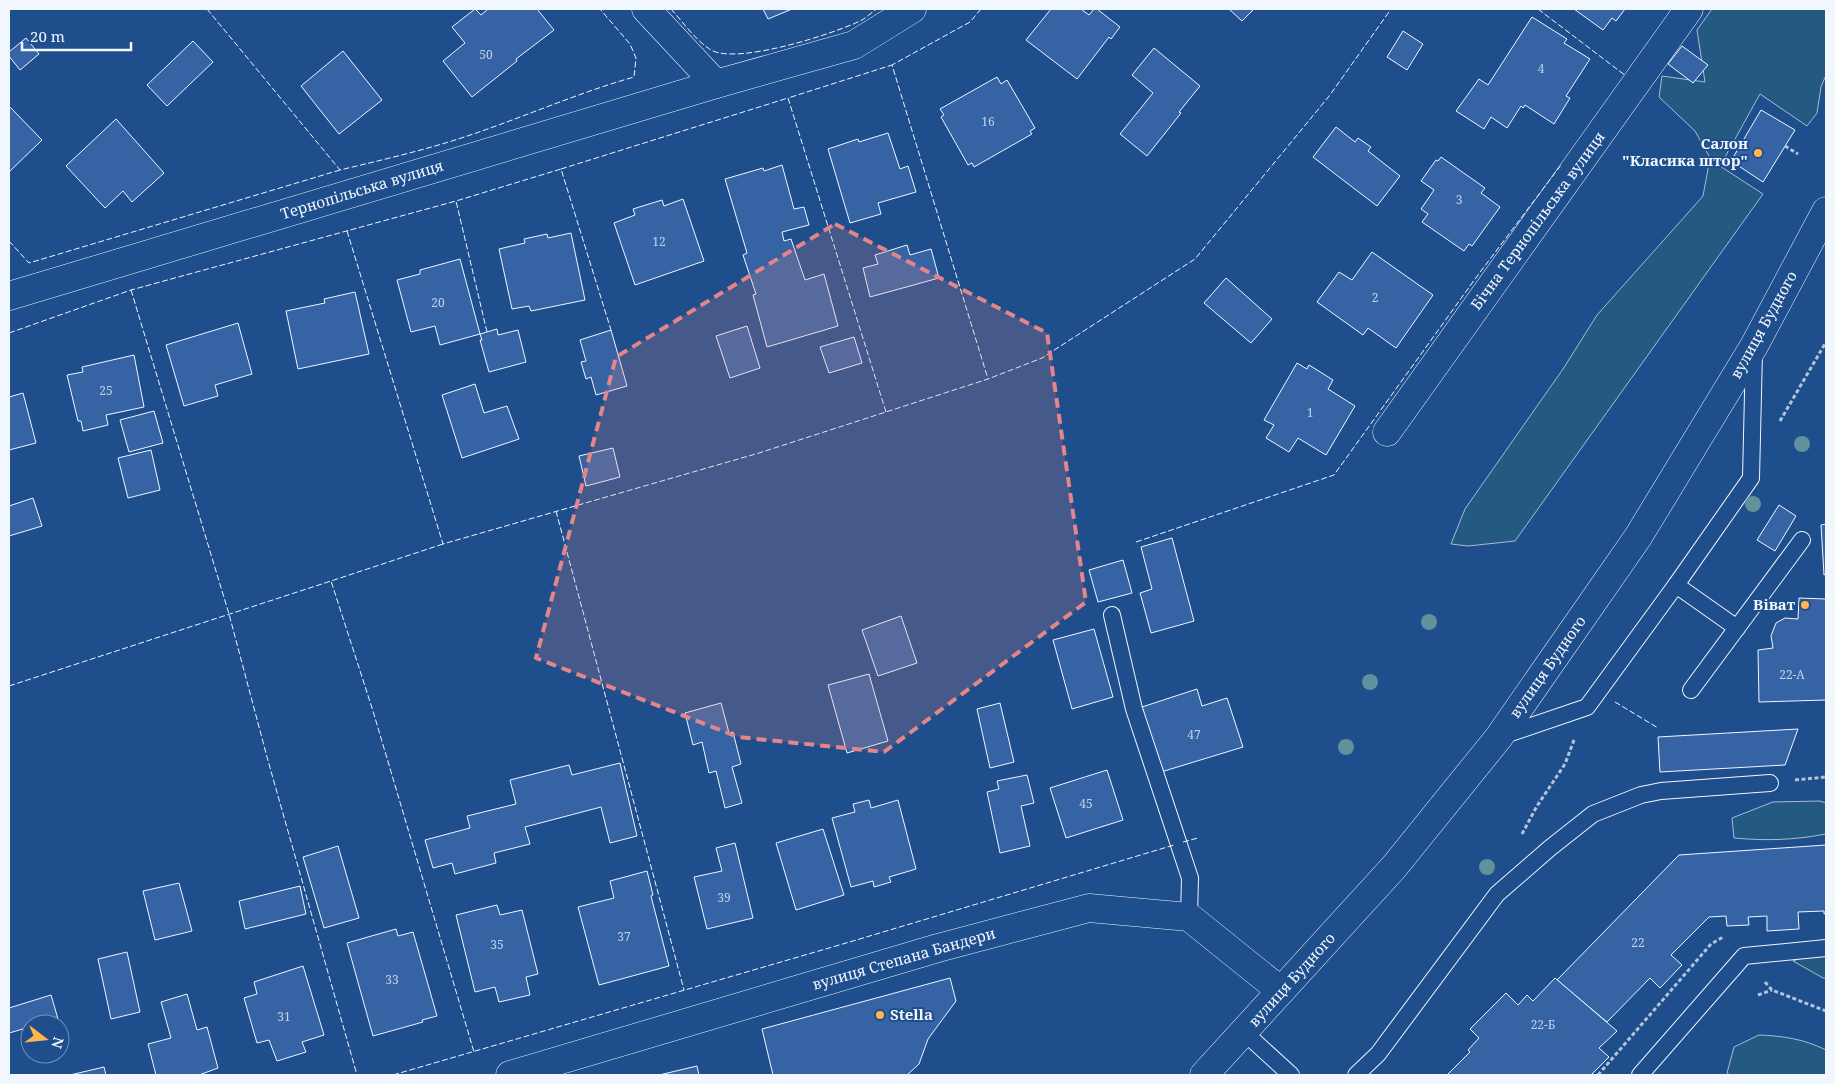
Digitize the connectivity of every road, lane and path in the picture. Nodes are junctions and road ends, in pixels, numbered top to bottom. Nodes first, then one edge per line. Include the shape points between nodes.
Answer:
1 (646, 9) edge
2 (912, 9) edge
3 (1689, 9) edge
4 (716, 84) junction
5 (1785, 146) dead end
6 (1798, 154) dead end
7 (1826, 211) edge
8 (9, 296) edge
9 (1826, 342) edge
10 (1754, 346) junction
11 (1780, 422) dead end
12 (1387, 432) dead end
13 (1802, 540) dead end
14 (1676, 585) junction
15 (1112, 614) dead end
16 (1737, 628) junction
17 (1691, 690) dead end
18 (1587, 706) junction
19 (1499, 737) junction
20 (1770, 783) dead end
21 (1507, 886) junction
22 (1189, 918) junction
23 (1711, 944) dead end
24 (1826, 948) edge
25 (1744, 956) junction
26 (1772, 990) junction
27 (1281, 991) junction
28 (1758, 995) dead end
29 (1826, 1010) edge
30 (1244, 1032) junction
31 (510, 1075) edge
32 (1204, 1075) edge
33 (1290, 1075) edge
34 (1356, 1075) edge
35 (1598, 1075) edge
36 (1640, 1075) edge

1 - 4 main road
2 - 4 main road, Тернопільська вулиця via 854,45
3 - 12 main road, Бічна Тернопільська вулиця
4 - 8 main road, Тернопільська вулиця
5 - 6 path
7 - 10 main road, вулиця Будного
9 - 11 path
10 - 14 lane via 1751,478
10 - 19 main road, вулиця Будного via 1638,537
13 - 16 lane
14 - 16 lane
14 - 18 lane
15 - 22 lane via 1134,709 1190,878
16 - 17 lane
18 - 19 lane
18 - 21 path via 1565,764 1537,806 1510,857
19 - 27 main road, вулиця Будного via 1394,866
20 - 21 lane via 1661,791 1633,798 1593,814
21 - 34 lane via 1497,894 1378,1054
22 - 27 main road
22 - 31 main road, вулиця Степана Бандери via 1089,908 938,948
23 - 35 path
24 - 25 lane
25 - 26 path
25 - 36 lane
26 - 28 path
26 - 29 path
27 - 30 main road, вулиця Будного
30 - 32 main road, вулиця Будного
30 - 33 lane

